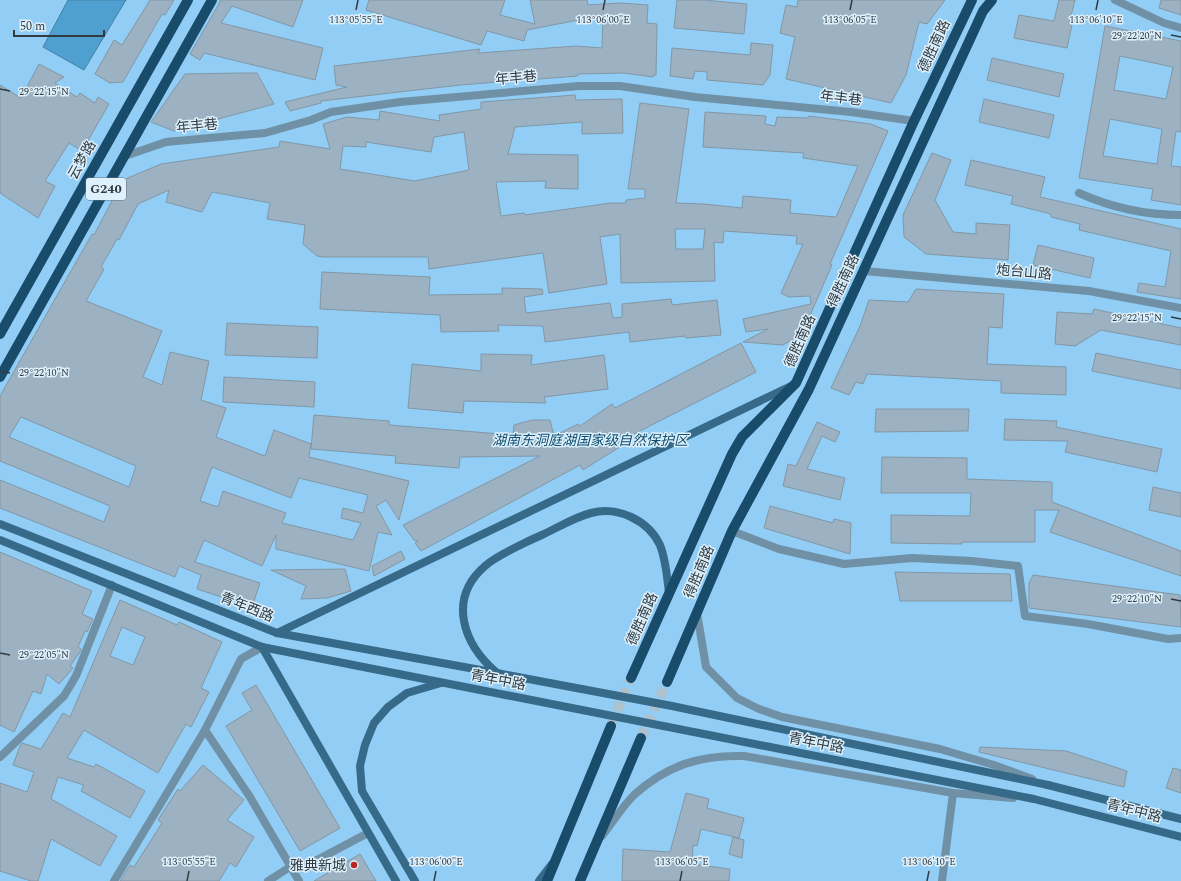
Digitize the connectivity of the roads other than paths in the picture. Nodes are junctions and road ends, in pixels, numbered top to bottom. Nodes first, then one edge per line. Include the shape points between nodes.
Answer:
1 (188, 0) edge
2 (212, 0) edge
3 (972, 0) edge
4 (992, 0) edge
5 (1115, 0) edge
6 (1181, 28) edge
7 (914, 121) junction
8 (124, 156) junction
9 (1079, 193) dead end
10 (1181, 215) edge
11 (864, 270) junction
12 (1181, 308) edge
13 (0, 334) edge
14 (0, 377) edge
15 (796, 384) junction
16 (0, 524) edge
17 (732, 531) junction
18 (0, 540) edge
19 (112, 585) junction
20 (669, 593) junction
21 (697, 613) junction
22 (277, 633) junction
23 (1181, 638) edge
24 (262, 647) junction
25 (497, 673) junction
26 (631, 678) tunnel mouth
27 (667, 682) tunnel mouth
28 (445, 683) junction
29 (610, 726) tunnel mouth
30 (205, 730) junction
31 (641, 738) tunnel mouth
32 (0, 757) edge
33 (1048, 785) junction
34 (953, 793) junction
35 (1034, 799) junction
36 (1181, 819) edge
37 (368, 833) junction
38 (1181, 837) edge
39 (595, 844) junction
40 (557, 857) junction
41 (290, 867) junction
42 (114, 881) edge
43 (268, 881) edge
44 (299, 881) edge
45 (396, 881) edge
46 (415, 881) edge
47 (539, 881) edge
48 (547, 881) edge
49 (580, 881) edge
50 (942, 881) edge

1 - 13 main road, 云梦路 / G240
2 - 8 main road, G240
3 - 7 main road, 德胜南路
4 - 11 main road, 得胜南路 via 983,11
5 - 6 street via 1164,24
7 - 8 street, 年丰巷 via 851,112 695,97 620,86 579,86 400,102 331,112 264,133 166,142
7 - 15 main road, 德胜南路
8 - 14 main road, G240
9 - 10 street via 1101,203 1165,215
11 - 12 street, 炮台山路 via 1089,291
11 - 17 main road, 得胜南路 via 809,389
15 - 20 main road, 德胜南路 via 742,437
15 - 22 main road
16 - 22 main road, 青年西路
17 - 21 main road, 得胜南路
17 - 23 street via 779,549 844,564 912,558 972,560 1018,566 1024,616 1088,624 1168,639
18 - 19 main road
19 - 24 main road
19 - 32 street via 76,676 64,696
20 - 25 main road via 660,546 648,529 627,515 606,510 590,513 538,537 486,565 474,578 466,593 463,622 474,648
20 - 26 main road, 德胜南路
21 - 27 main road, 得胜南路
21 - 33 street via 706,667 736,698 782,717 940,749
22 - 25 main road, 青年西路
24 - 28 main road
24 - 30 street via 240,659
24 - 37 main road
25 - 33 main road, 青年中路, bridge via 672,706
28 - 35 main road, 青年中路
28 - 46 main road via 407,693 388,707 374,723 360,766 362,791
29 - 40 main road
30 - 41 street via 250,797
30 - 42 street
31 - 39 main road
33 - 36 main road, 青年中路
34 - 35 street
34 - 39 street via 744,756 723,756 692,761 654,779 633,796
34 - 50 street
35 - 38 main road, 青年中路
37 - 41 street via 317,860
37 - 45 main road
39 - 49 main road
40 - 47 main road
40 - 48 main road
41 - 43 street
41 - 44 street

